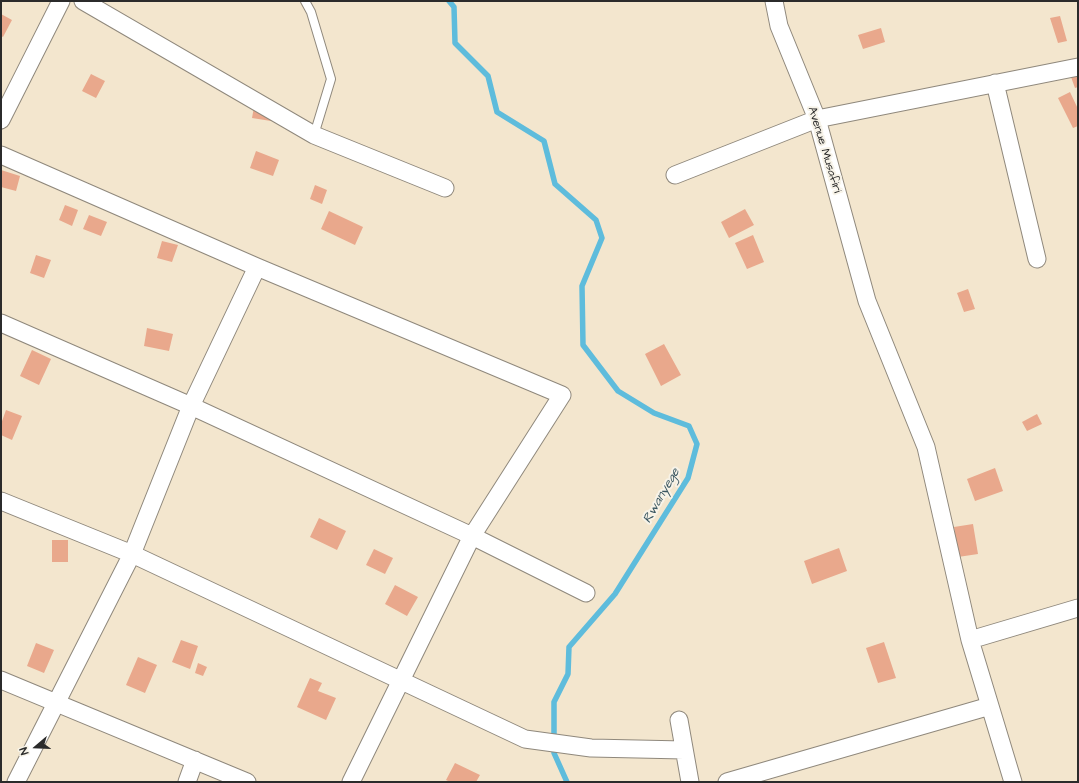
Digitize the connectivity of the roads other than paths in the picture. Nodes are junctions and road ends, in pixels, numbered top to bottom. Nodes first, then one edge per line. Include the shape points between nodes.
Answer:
1 (61, 1) edge
2 (83, 1) edge
3 (305, 1) edge
4 (774, 1) edge
5 (1078, 67) edge
6 (995, 84) junction
7 (817, 119) junction
8 (1, 120) edge
9 (314, 135) junction
10 (1, 155) edge
11 (675, 175) dead end
12 (445, 188) dead end
13 (1037, 259) dead end
14 (257, 267) junction
15 (1, 323) edge
16 (191, 406) junction
17 (1, 501) edge
18 (472, 536) junction
19 (132, 554) junction
20 (586, 594) dead end
21 (1078, 608) edge
22 (970, 640) junction
23 (1, 680) edge
24 (400, 680) junction
25 (57, 702) junction
26 (990, 706) junction
27 (679, 720) dead end
28 (684, 750) junction
29 (195, 760) junction
30 (16, 782) edge
31 (187, 782) edge
32 (247, 782) edge
33 (351, 782) edge
34 (690, 782) edge
35 (727, 782) edge
36 (1013, 782) edge

1 - 8 street
2 - 9 street
3 - 9 lane via 311,12 331,80
4 - 7 street, Avenue Musafiri via 779,26
5 - 6 street
6 - 7 street
6 - 13 street
7 - 11 street
7 - 22 street, Avenue Musafiri via 867,301 926,447
9 - 12 street
10 - 14 street
14 - 16 street
14 - 18 street via 562,395
15 - 16 street
16 - 18 street
16 - 19 street
17 - 19 street
18 - 20 street
18 - 24 street
19 - 24 street
19 - 25 street
21 - 22 street
22 - 26 street, Avenue Musafiri
23 - 25 street
24 - 28 street via 525,739 591,748
24 - 33 street
25 - 29 street
25 - 30 street
26 - 35 street
26 - 36 street, Avenue Musafiri
27 - 28 street
28 - 34 street
29 - 31 street
29 - 32 street

